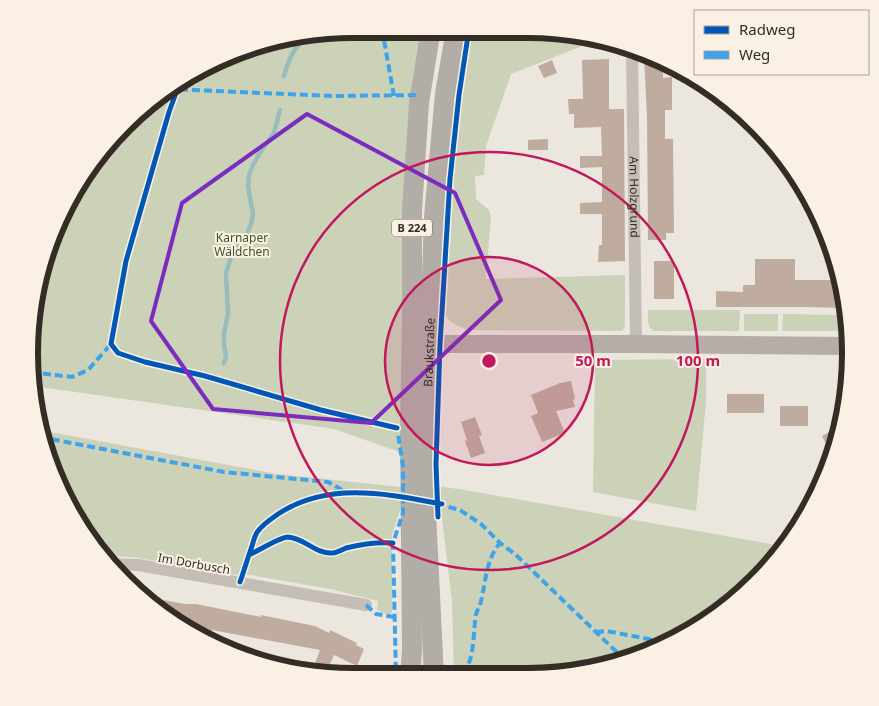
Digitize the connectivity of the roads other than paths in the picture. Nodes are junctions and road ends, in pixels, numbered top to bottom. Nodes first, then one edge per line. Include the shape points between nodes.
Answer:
1 (430, 38) edge
2 (454, 38) edge
3 (632, 56) edge
4 (430, 344) junction
5 (636, 344) junction
6 (842, 346) edge
7 (119, 564) edge
8 (366, 605) dead end
9 (411, 668) edge
10 (434, 668) edge

1 - 9 main road, Braukstraße / B 224 via 419,103 412,211
2 - 4 main road, Braukstraße / B 224 via 445,94 434,217
3 - 5 street, Am Holzgrund
4 - 5 street
4 - 10 main road, Braukstraße / B 224 via 426,512
5 - 6 street
7 - 8 street, Im Dorbusch

